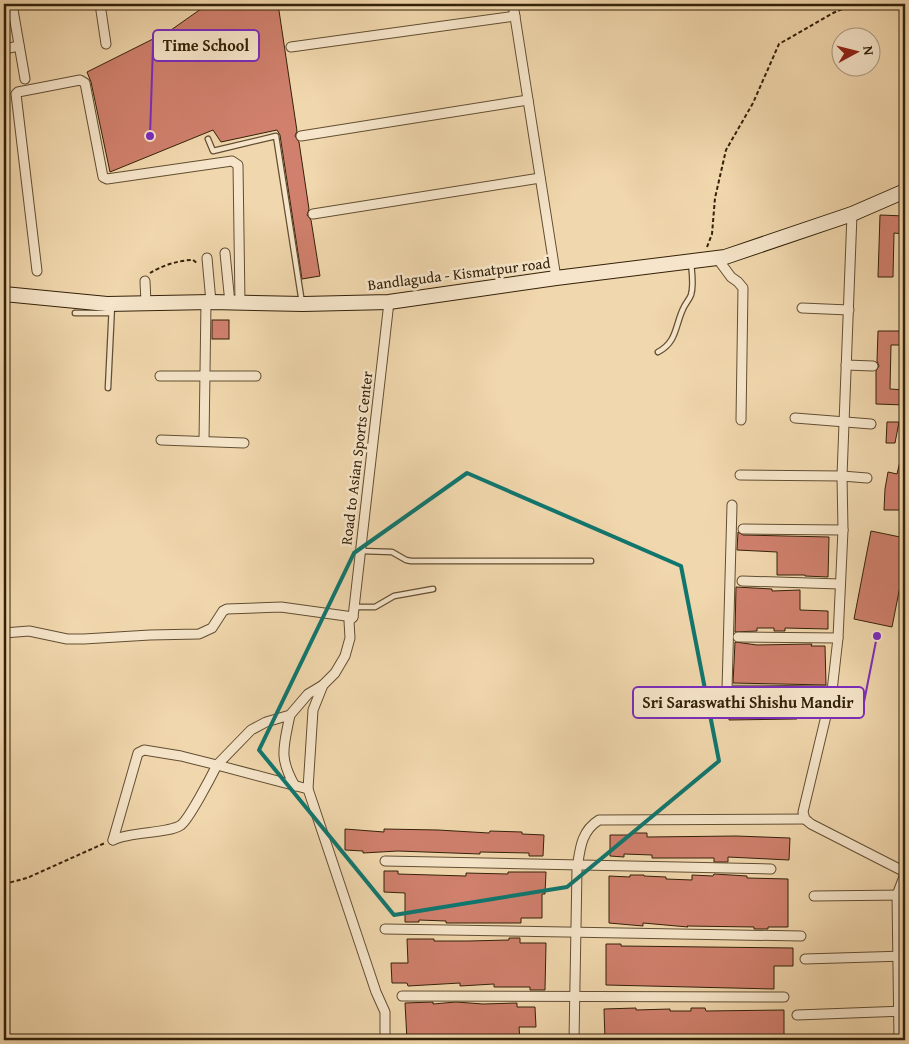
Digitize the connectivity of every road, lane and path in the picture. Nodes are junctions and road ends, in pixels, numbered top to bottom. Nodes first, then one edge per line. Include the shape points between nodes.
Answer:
1 (12, 4) edge
2 (100, 4) edge
3 (513, 4) edge
4 (854, 4) edge
5 (515, 16) junction
6 (106, 44) dead end
7 (19, 46) junction
8 (291, 47) dead end
9 (4, 49) edge
10 (25, 79) dead end
11 (528, 100) junction
12 (301, 136) dead end
13 (208, 139) dead end
14 (540, 178) junction
15 (905, 191) edge
16 (313, 214) dead end
17 (852, 214) junction
18 (226, 253) dead end
19 (207, 258) dead end
20 (717, 258) junction
21 (696, 261) junction
22 (200, 268) dead end
23 (37, 271) dead end
24 (556, 278) junction
25 (145, 281) joint
26 (4, 294) edge
27 (208, 302) junction
28 (389, 302) junction
29 (146, 303) junction
30 (235, 303) junction
31 (303, 304) junction
32 (112, 308) junction
33 (802, 308) dead end
34 (848, 310) junction
35 (76, 313) dead end
36 (658, 352) dead end
37 (846, 365) junction
38 (873, 366) dead end
39 (205, 375) junction
40 (160, 376) dead end
41 (256, 376) dead end
42 (108, 388) dead end
43 (795, 418) dead end
44 (741, 420) dead end
45 (844, 421) junction
46 (870, 424) dead end
47 (161, 440) dead end
48 (204, 441) junction
49 (244, 443) dead end
50 (740, 475) dead end
51 (842, 476) junction
52 (868, 478) dead end
53 (732, 504) dead end
54 (742, 530) dead end
55 (843, 530) junction
56 (360, 551) junction
57 (592, 561) dead end
58 (742, 581) dead end
59 (840, 584) junction
60 (433, 589) dead end
61 (353, 612) junction
62 (4, 633) edge
63 (738, 637) dead end
64 (838, 638) junction
65 (323, 685) junction
66 (832, 691) junction
67 (290, 714) junction
68 (217, 765) junction
69 (295, 786) junction
70 (308, 790) junction
71 (805, 819) junction
72 (113, 840) junction
73 (385, 861) dead end
74 (578, 865) junction
75 (771, 869) dead end
76 (905, 873) edge
77 (4, 884) edge
78 (901, 895) edge
79 (814, 896) dead end
80 (385, 929) dead end
81 (577, 932) junction
82 (801, 936) dead end
83 (901, 956) edge
84 (805, 959) dead end
85 (402, 996) dead end
86 (575, 996) junction
87 (784, 998) dead end
88 (902, 1011) edge
89 (798, 1015) dead end
90 (385, 1040) edge
91 (574, 1040) edge
92 (899, 1040) edge

1 - 7 street
2 - 6 street
3 - 5 street
4 - 21 path via 779,44 753,103 726,150 714,198 712,234
5 - 8 street
5 - 11 street
7 - 9 street
7 - 10 street
11 - 12 street
11 - 14 street
13 - 31 lane via 213,150 276,136
14 - 16 street
14 - 24 street
15 - 17 street, Bandlaguda - Kismatpur road
17 - 20 street, Bandlaguda - Kismatpur road
17 - 34 street
18 - 30 street
19 - 27 street
20 - 21 street, Bandlaguda - Kismatpur road
20 - 44 street via 743,288
21 - 24 street, Bandlaguda - Kismatpur road
21 - 36 lane via 691,294 672,341
22 - 25 path via 195,261 184,261 153,271
23 - 30 street via 16,94 80,80 85,83 106,179 236,163
24 - 28 street, Bandlaguda - Kismatpur road
25 - 29 street
26 - 32 street, Bandlaguda - Kismatpur road
27 - 29 street, Bandlaguda - Kismatpur road
27 - 30 street, Bandlaguda - Kismatpur road
27 - 39 street
28 - 31 street, Bandlaguda - Kismatpur road
28 - 56 street, Road to Asian Sports Center
29 - 32 street, Bandlaguda - Kismatpur road
30 - 31 street, Bandlaguda - Kismatpur road
32 - 35 lane
32 - 42 lane
33 - 34 street
34 - 37 street
37 - 38 street
37 - 45 street
39 - 40 street
39 - 41 street
39 - 48 street
43 - 45 street
45 - 46 street
45 - 51 street
47 - 48 street
48 - 49 street
50 - 51 street
51 - 52 street
51 - 55 street
53 - 66 street via 727,690
54 - 55 street
55 - 59 street
56 - 57 lane via 392,552 411,561
56 - 61 street, Road to Asian Sports Center
58 - 59 street
59 - 64 street
60 - 61 lane via 394,596 375,607
61 - 62 street via 281,607 228,609 223,611 212,628 199,634 67,639 29,631
61 - 65 street, Road to Asian Sports Center via 345,656 336,673
63 - 64 street
64 - 66 street
65 - 67 street via 308,694
65 - 70 street via 313,710
66 - 71 street via 803,812
67 - 68 street via 251,730
67 - 69 street via 283,756 286,771
68 - 69 street
68 - 72 street via 182,825
68 - 72 street via 182,756 140,751
69 - 70 street
70 - 90 street via 385,1012
71 - 74 street via 599,820 585,833
71 - 76 street
72 - 77 path via 28,878
73 - 74 street
74 - 75 street
74 - 81 street
76 - 78 street
78 - 79 street
78 - 83 street
80 - 81 street
81 - 82 street
81 - 86 street
83 - 84 street
83 - 88 street
85 - 86 street
86 - 87 street
86 - 91 street
88 - 89 street
88 - 92 street

